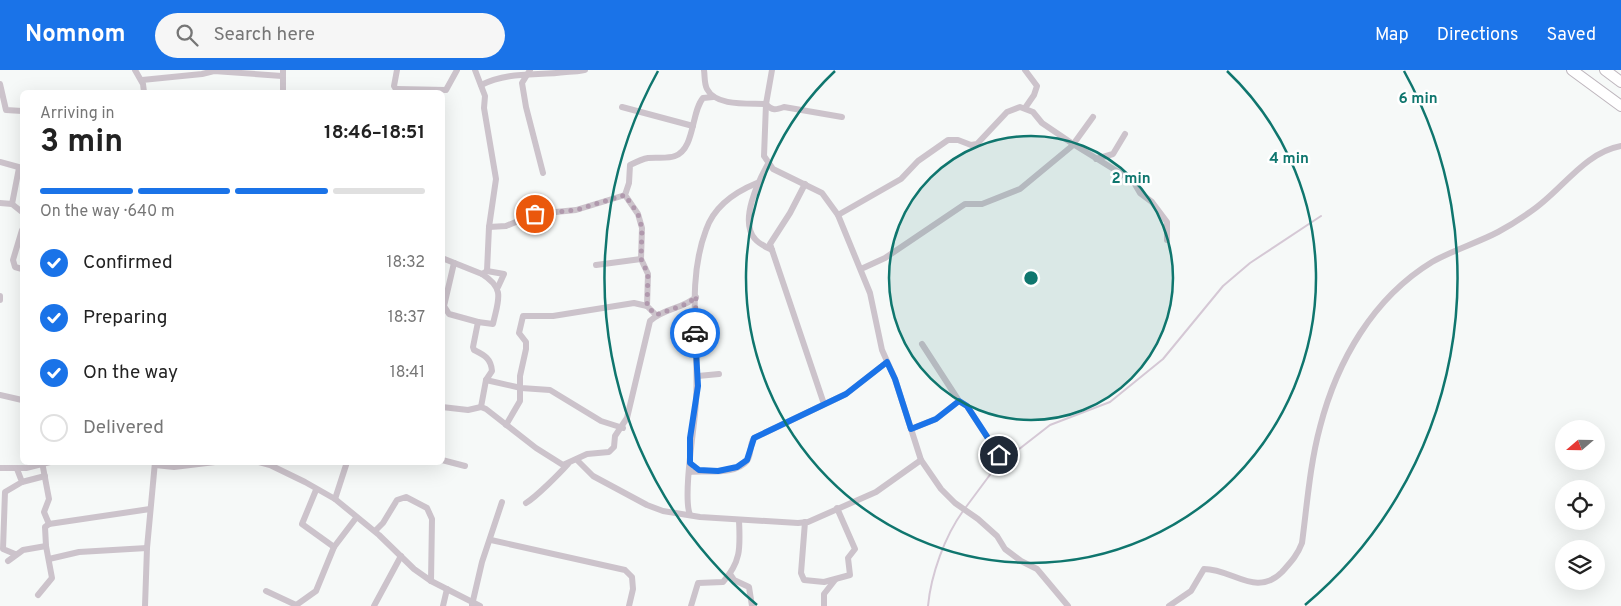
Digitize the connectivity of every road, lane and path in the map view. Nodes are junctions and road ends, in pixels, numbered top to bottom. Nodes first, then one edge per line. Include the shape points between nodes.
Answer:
1 (135, 70) edge
2 (214, 70) edge
3 (397, 70) edge
4 (456, 70) edge
5 (475, 70) edge
6 (585, 70) edge
7 (704, 70) edge
8 (772, 70) edge
9 (1025, 70) edge
10 (1572, 70) edge
11 (1605, 70) edge
12 (530, 71) edge
13 (203, 72) edge
14 (283, 73) edge
15 (142, 80) junction
16 (1621, 82) edge
17 (0, 84) edge
18 (481, 85) junction
19 (144, 90) edge
20 (283, 90) edge
21 (396, 90) edge
22 (445, 90) edge
23 (712, 97) junction
24 (1, 99) edge
25 (766, 104) junction
26 (1621, 106) edge
27 (622, 107) dead end
28 (1025, 108) junction
29 (20, 111) edge
30 (1093, 116) dead end
31 (842, 117) dead end
32 (693, 126) junction
33 (1125, 134) dead end
34 (1073, 144) junction
35 (1621, 146) edge
36 (1096, 158) junction
37 (0, 162) edge
38 (768, 164) junction
39 (20, 168) edge
40 (20, 172) edge
41 (543, 173) dead end
42 (757, 183) junction
43 (805, 184) junction
44 (625, 195) junction
45 (0, 203) edge
46 (12, 204) junction
47 (20, 210) edge
48 (838, 215) junction
49 (489, 227) junction
50 (20, 237) edge
51 (1167, 240) dead end
52 (772, 250) junction
53 (445, 259) edge
54 (641, 259) junction
55 (454, 262) junction
56 (596, 265) dead end
57 (20, 268) edge
58 (861, 269) junction
59 (485, 273) junction
60 (498, 288) junction
61 (0, 296) edge
62 (696, 296) junction
63 (0, 300) edge
64 (445, 302) edge
65 (647, 306) junction
66 (445, 308) edge
67 (656, 315) junction
68 (478, 322) junction
69 (922, 344) dead end
70 (887, 362) junction
71 (719, 374) dead end
72 (698, 376) junction
73 (486, 380) junction
74 (521, 388) junction
75 (0, 395) edge
76 (20, 400) edge
77 (959, 401) junction
78 (824, 404) junction
79 (445, 407) edge
80 (481, 407) junction
81 (506, 425) junction
82 (623, 428) junction
83 (911, 429) junction
84 (999, 455) dead end
85 (577, 460) junction
86 (921, 460) junction
87 (445, 461) edge
88 (690, 463) junction
89 (568, 464) junction
90 (39, 465) edge
91 (45, 465) edge
92 (155, 465) edge
93 (161, 465) edge
94 (187, 465) edge
95 (270, 465) edge
96 (346, 465) edge
97 (465, 466) dead end
98 (0, 468) edge
99 (17, 469) junction
100 (699, 470) junction
101 (690, 472) junction
102 (45, 476) junction
103 (22, 482) junction
104 (316, 490) junction
105 (335, 500) junction
106 (502, 502) dead end
107 (526, 503) dead end
108 (837, 508) junction
109 (150, 509) junction
110 (690, 515) junction
111 (356, 518) junction
112 (739, 520) junction
113 (805, 522) junction
114 (49, 524) junction
115 (375, 531) junction
116 (491, 540) junction
117 (46, 546) junction
118 (147, 548) junction
119 (334, 548) junction
120 (15, 554) junction
121 (401, 556) junction
122 (49, 559) junction
123 (8, 560) dead end
124 (730, 574) junction
125 (835, 580) junction
126 (430, 581) junction
127 (447, 589) junction
128 (266, 591) dead end
129 (38, 595) dead end
130 (472, 604) edge
131 (296, 605) edge
132 (145, 606) edge
133 (374, 606) edge
134 (443, 606) edge
135 (480, 606) edge
136 (629, 606) edge
137 (691, 606) edge
138 (752, 606) edge
139 (824, 606) edge
140 (1068, 606) edge
141 (1169, 606) edge

1 - 15 street
2 - 13 street
2 - 14 street
3 - 21 street via 394,86
4 - 22 street
5 - 18 street
6 - 12 street via 542,75
7 - 23 street via 705,83
8 - 25 street
9 - 28 street via 1036,86
10 - 26 highway
11 - 16 highway
12 - 18 street via 497,77
12 - 41 street via 522,83
13 - 15 street
14 - 20 street
15 - 19 street
17 - 24 street
18 - 49 street via 496,179
23 - 25 street via 721,101
23 - 32 street via 703,98 697,106
24 - 29 street via 6,110
25 - 31 street via 770,109 784,107
25 - 38 street via 763,142
27 - 32 street
28 - 34 street
28 - 48 street via 1007,112 977,144 948,140 918,161 901,180
30 - 34 street
32 - 44 street via 680,154 646,158 630,164
33 - 36 street via 1113,154
34 - 36 street
34 - 58 street via 1020,189 982,204 965,204 885,258
35 - 141 street via 1610,148 1586,163 1540,206 1498,232 1433,262 1398,288 1365,324 1334,379 1319,429 1302,543 1296,558 1272,581 1261,583 1204,569 1191,591
36 - 51 street via 1132,181 1152,202 1167,222
37 - 39 street
38 - 42 street
38 - 43 street
40 - 46 street
42 - 52 street via 748,222 756,240
42 - 62 street via 744,188 715,212 706,229 698,259
43 - 48 street via 822,193
43 - 52 street via 771,241
44 - 49 street via 576,210 535,214 511,225
44 - 54 street via 638,214 642,228
45 - 46 street
46 - 47 street
48 - 58 street
49 - 59 street
50 - 57 street via 13,260 15,267
52 - 78 street
53 - 55 street
54 - 56 street
54 - 65 street via 648,274
55 - 59 street
55 - 64 street
58 - 70 street
59 - 60 street
59 - 60 street via 504,274
60 - 68 street via 500,295 494,324
61 - 63 street
62 - 67 street via 689,303
62 - 72 street via 694,339
65 - 67 street
65 - 74 street via 634,303 553,316 523,316 519,333 526,342
66 - 68 street via 449,314
67 - 82 street via 647,330
68 - 73 street via 472,346 491,363 492,371
69 - 77 street
70 - 78 street via 846,394
70 - 83 street
71 - 72 street
72 - 88 street
73 - 74 street
73 - 80 street
74 - 81 street via 520,401
74 - 82 street via 550,390 600,421
75 - 76 street
77 - 83 street via 936,419
77 - 84 street via 967,406
78 - 100 street via 754,438 750,455 744,463 718,471
79 - 80 street via 468,410
80 - 81 street
81 - 89 street via 555,460
82 - 85 street via 615,436 614,447 609,452 587,454
83 - 86 street
85 - 89 street
85 - 110 street via 593,476 647,505
86 - 108 street via 876,492
86 - 140 street via 955,503 991,530 1005,549 1037,569
87 - 97 street
88 - 100 street
88 - 101 street
89 - 107 street
90 - 99 street
91 - 102 street
92 - 109 street
93 - 94 street
95 - 104 street
96 - 105 street
98 - 99 street
99 - 103 street
100 - 101 street
101 - 110 street via 687,502
102 - 103 street
102 - 114 street via 49,499 44,512
103 - 120 street via 5,492 3,549
104 - 105 street
104 - 119 street via 302,524
105 - 111 street
106 - 116 street
108 - 113 street
108 - 125 street via 855,548 848,558 850,575
109 - 114 street
109 - 118 street
110 - 112 street
111 - 115 street
111 - 119 street
112 - 113 street
112 - 124 street via 740,554
113 - 125 street via 802,577 824,582
114 - 117 street via 45,527
115 - 121 street
115 - 126 street via 397,500 406,497 427,508 432,519
116 - 130 street
116 - 136 street via 625,570 632,577
117 - 120 street
117 - 122 street
118 - 122 street via 79,552
118 - 132 street
119 - 131 street via 316,591
120 - 123 street
121 - 126 street
121 - 133 street
122 - 129 street via 52,578
124 - 137 street via 723,582 698,583
124 - 138 street via 749,588
125 - 139 street via 824,594
126 - 127 street
127 - 130 street
127 - 134 street
128 - 131 street
130 - 135 street

